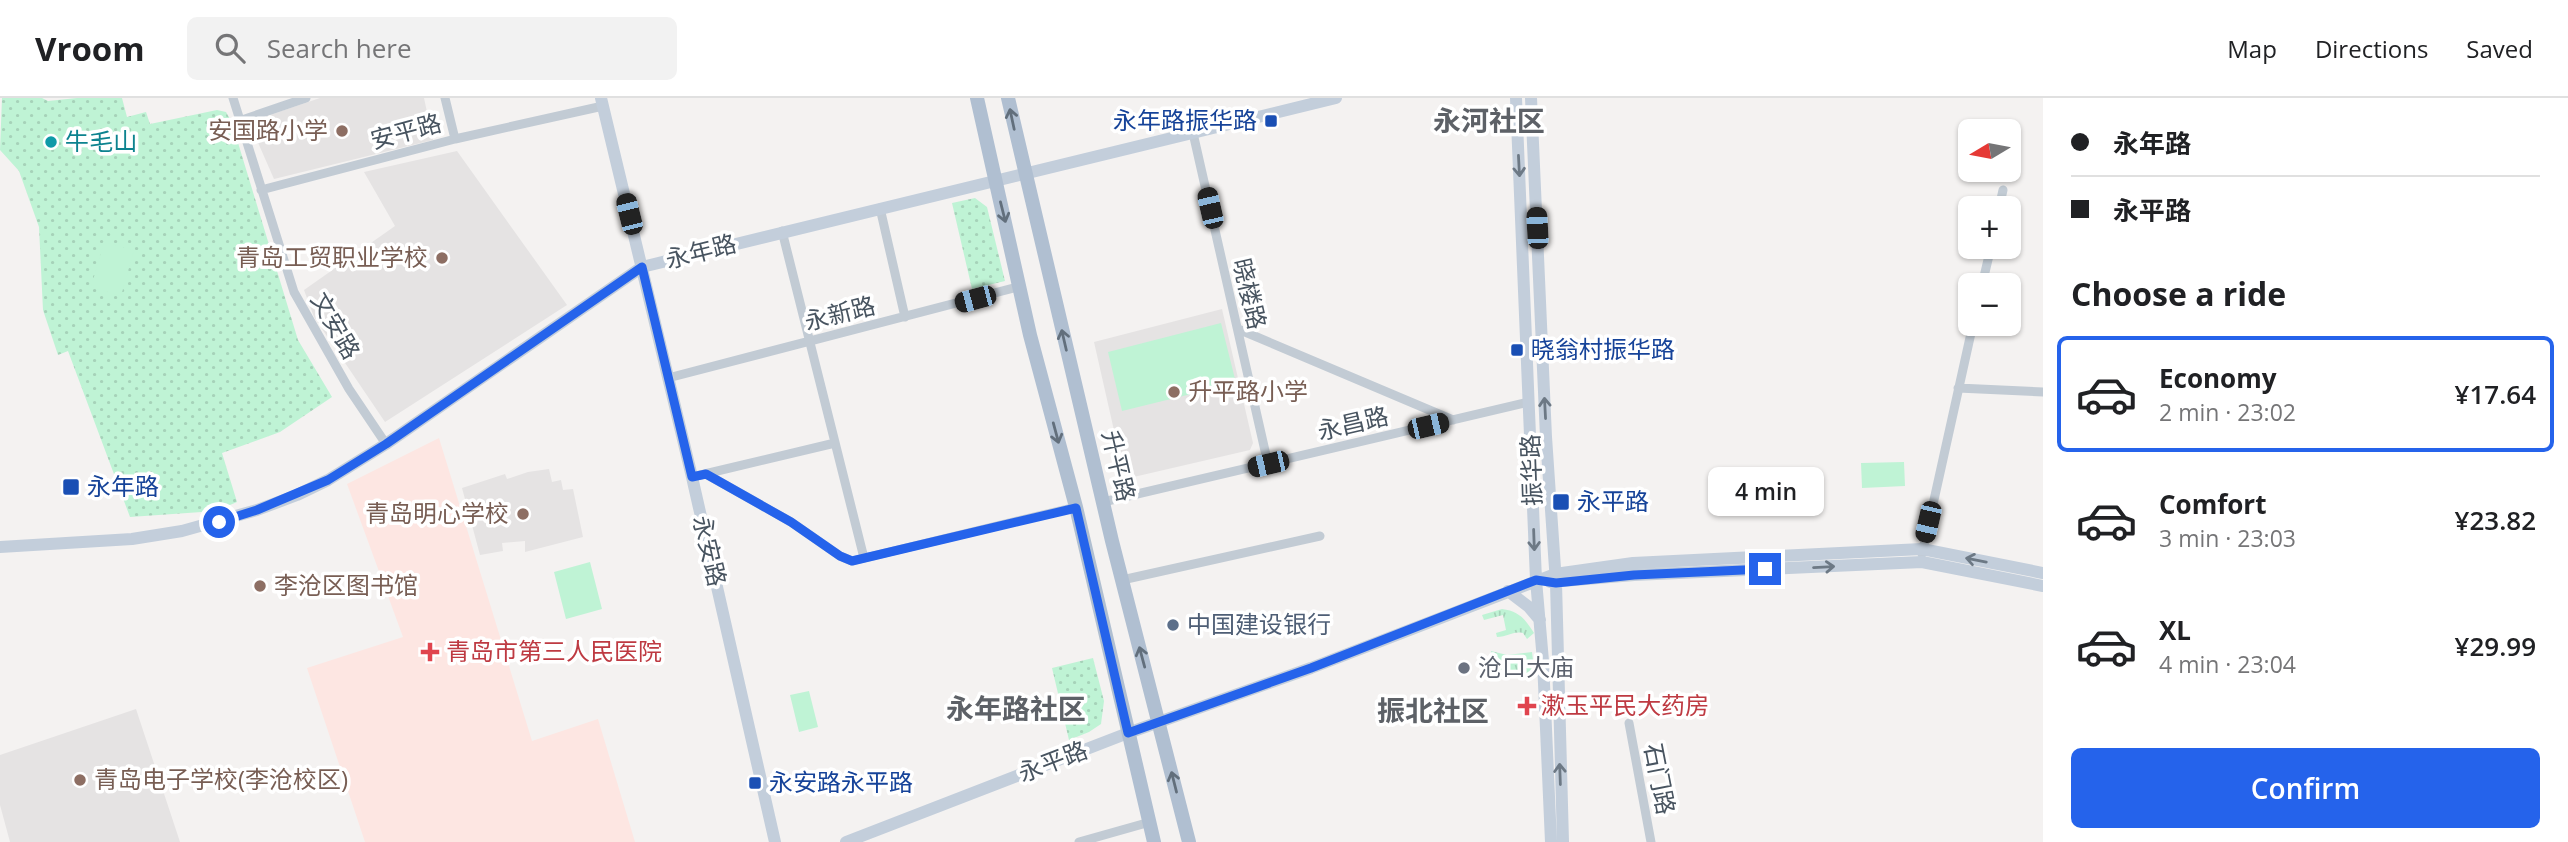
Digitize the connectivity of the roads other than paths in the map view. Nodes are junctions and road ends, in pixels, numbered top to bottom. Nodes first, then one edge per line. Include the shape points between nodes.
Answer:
1 (233, 98) edge
2 (306, 98) edge
3 (445, 98) edge
4 (977, 98) edge
5 (1008, 98) edge
6 (1336, 98) edge
7 (1516, 98) edge
8 (1531, 98) edge
9 (602, 102) edge
10 (239, 121) junction
11 (1193, 133) junction
12 (455, 139) junction
13 (1024, 175) junction
14 (995, 180) junction
15 (261, 190) junction
16 (2003, 190) dead end
17 (2002, 196) edge
18 (880, 208) junction
19 (782, 231) junction
20 (642, 267) junction
21 (1021, 286) junction
22 (905, 317) junction
23 (1237, 328) junction
24 (1970, 336) edge
25 (810, 342) junction
26 (668, 378) junction
27 (1958, 388) junction
28 (2043, 392) edge
29 (1529, 402) junction
30 (1453, 420) junction
31 (835, 443) junction
32 (386, 444) junction
33 (1268, 464) junction
34 (706, 474) junction
35 (692, 477) junction
36 (1103, 502) junction
37 (1076, 508) junction
38 (1321, 537) dead end
39 (0, 547) edge
40 (1922, 549) junction
41 (864, 558) junction
42 (1922, 562) junction
43 (2043, 573) edge
44 (1556, 578) junction
45 (1122, 580) junction
46 (1536, 580) junction
47 (2043, 586) edge
48 (1508, 591) junction
49 (1540, 620) junction
50 (1159, 723) junction
51 (1629, 723) dead end
52 (1128, 733) junction
53 (1150, 822) junction
54 (775, 842) edge
55 (846, 842) edge
56 (1079, 842) edge
57 (1154, 842) edge
58 (1189, 842) edge
59 (1551, 842) edge
60 (1563, 842) edge
61 (1651, 842) edge

1 - 10 street, 文安路
2 - 10 street
3 - 12 street
4 - 14 main road, 升平路
13 -> 5 main road, 升平路
6 - 11 main road, 永年路
7 -> 29 main road, 振华路
44 -> 8 main road, 振华路
9 - 12 street, 安平路
9 - 20 main road, 永安路
10 - 15 street, 文安路
11 - 13 main road, 永年路
11 - 23 street, 晓楼路
12 - 15 street, 安平路
13 - 14 main road, 永年路
36 -> 13 main road, 升平路
14 - 18 main road, 永年路
14 -> 21 main road, 升平路
15 - 32 street, 文安路 via 294,292
16 - 17 street
18 - 19 main road, 永年路
18 - 22 street
19 - 20 main road, 永年路
19 - 25 street
20 - 26 main road, 永安路
20 - 32 main road, 永年路
21 - 22 street, 永新路
21 -> 37 main road, 升平路
22 - 25 street, 永新路
23 - 30 street
23 - 33 street, 晓楼路
24 - 27 street
25 - 26 street, 永新路
25 - 31 street
26 - 35 main road, 永安路
27 - 28 street
27 - 40 street
29 - 30 street, 永昌路
29 -> 46 main road, 振华路
30 - 33 street, 永昌路
31 - 34 street
31 - 41 street
32 - 39 main road, 永年路 via 297,495 219,522 132,539
33 - 36 street, 永昌路
34 - 35 street
34 - 41 street via 840,556 852,561
35 - 54 main road, 永安路
36 - 45 main road, 升平路
37 - 41 street
37 - 52 main road, 升平路
38 - 45 street
40 - 42 street
43 -> 40 main road, 永平路
40 - 44 main road, 永平路 via 1633,563
44 -> 42 main road, 永平路
42 - 47 main road, 永平路
44 - 46 main road, 永平路
60 -> 44 main road, 振华路
50 -> 45 main road, 升平路
46 - 48 main road, 永平路
46 - 49 main road, 振华路
48 - 49 main road
48 - 50 main road, 永平路
49 - 59 main road, 振华路
50 - 52 main road, 永平路
58 -> 50 main road, 升平路
51 - 61 street, 石门路
52 - 53 main road, 升平路
52 - 55 main road, 永平路
53 - 56 street
53 - 57 main road, 升平路

